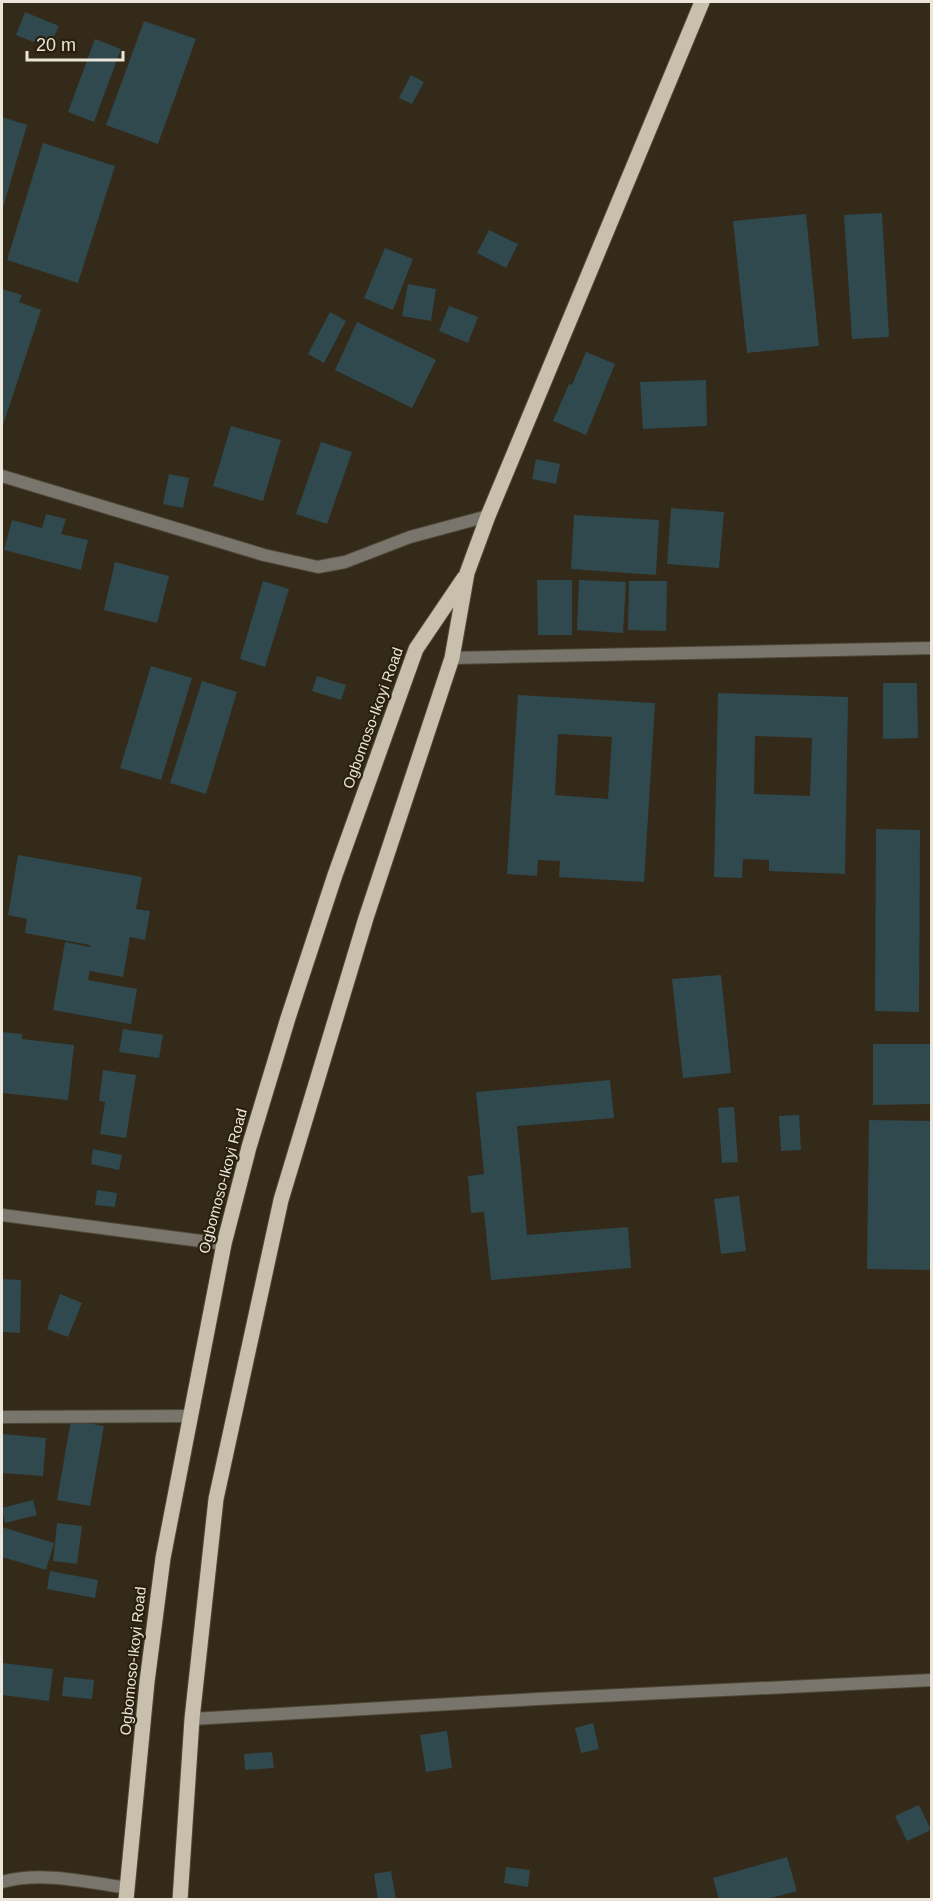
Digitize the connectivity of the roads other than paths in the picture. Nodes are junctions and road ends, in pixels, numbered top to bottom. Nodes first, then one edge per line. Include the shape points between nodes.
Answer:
1 (702, 2) edge
2 (2, 476) edge
3 (488, 516) junction
4 (467, 573) junction
5 (932, 648) edge
6 (452, 658) junction
7 (2, 1215) edge
8 (224, 1244) junction
9 (190, 1416) junction
10 (2, 1417) edge
11 (932, 1680) edge
12 (192, 1719) junction
13 (2, 1882) edge
14 (127, 1894) edge
15 (180, 1899) edge

1 - 3 main road
2 - 3 street via 264,555 318,567
3 - 4 main road
4 - 6 main road
4 - 8 main road, Ogbomoso-Ikoyi Road via 417,649 405,682 288,1018
5 - 6 street
6 - 12 main road via 366,918 281,1200 216,1500
7 - 8 street
8 - 9 main road, Ogbomoso-Ikoyi Road
9 - 10 street
9 - 14 main road, Ogbomoso-Ikoyi Road via 163,1558
11 - 12 street
12 - 15 main road
13 - 14 street via 20,1877 58,1878

